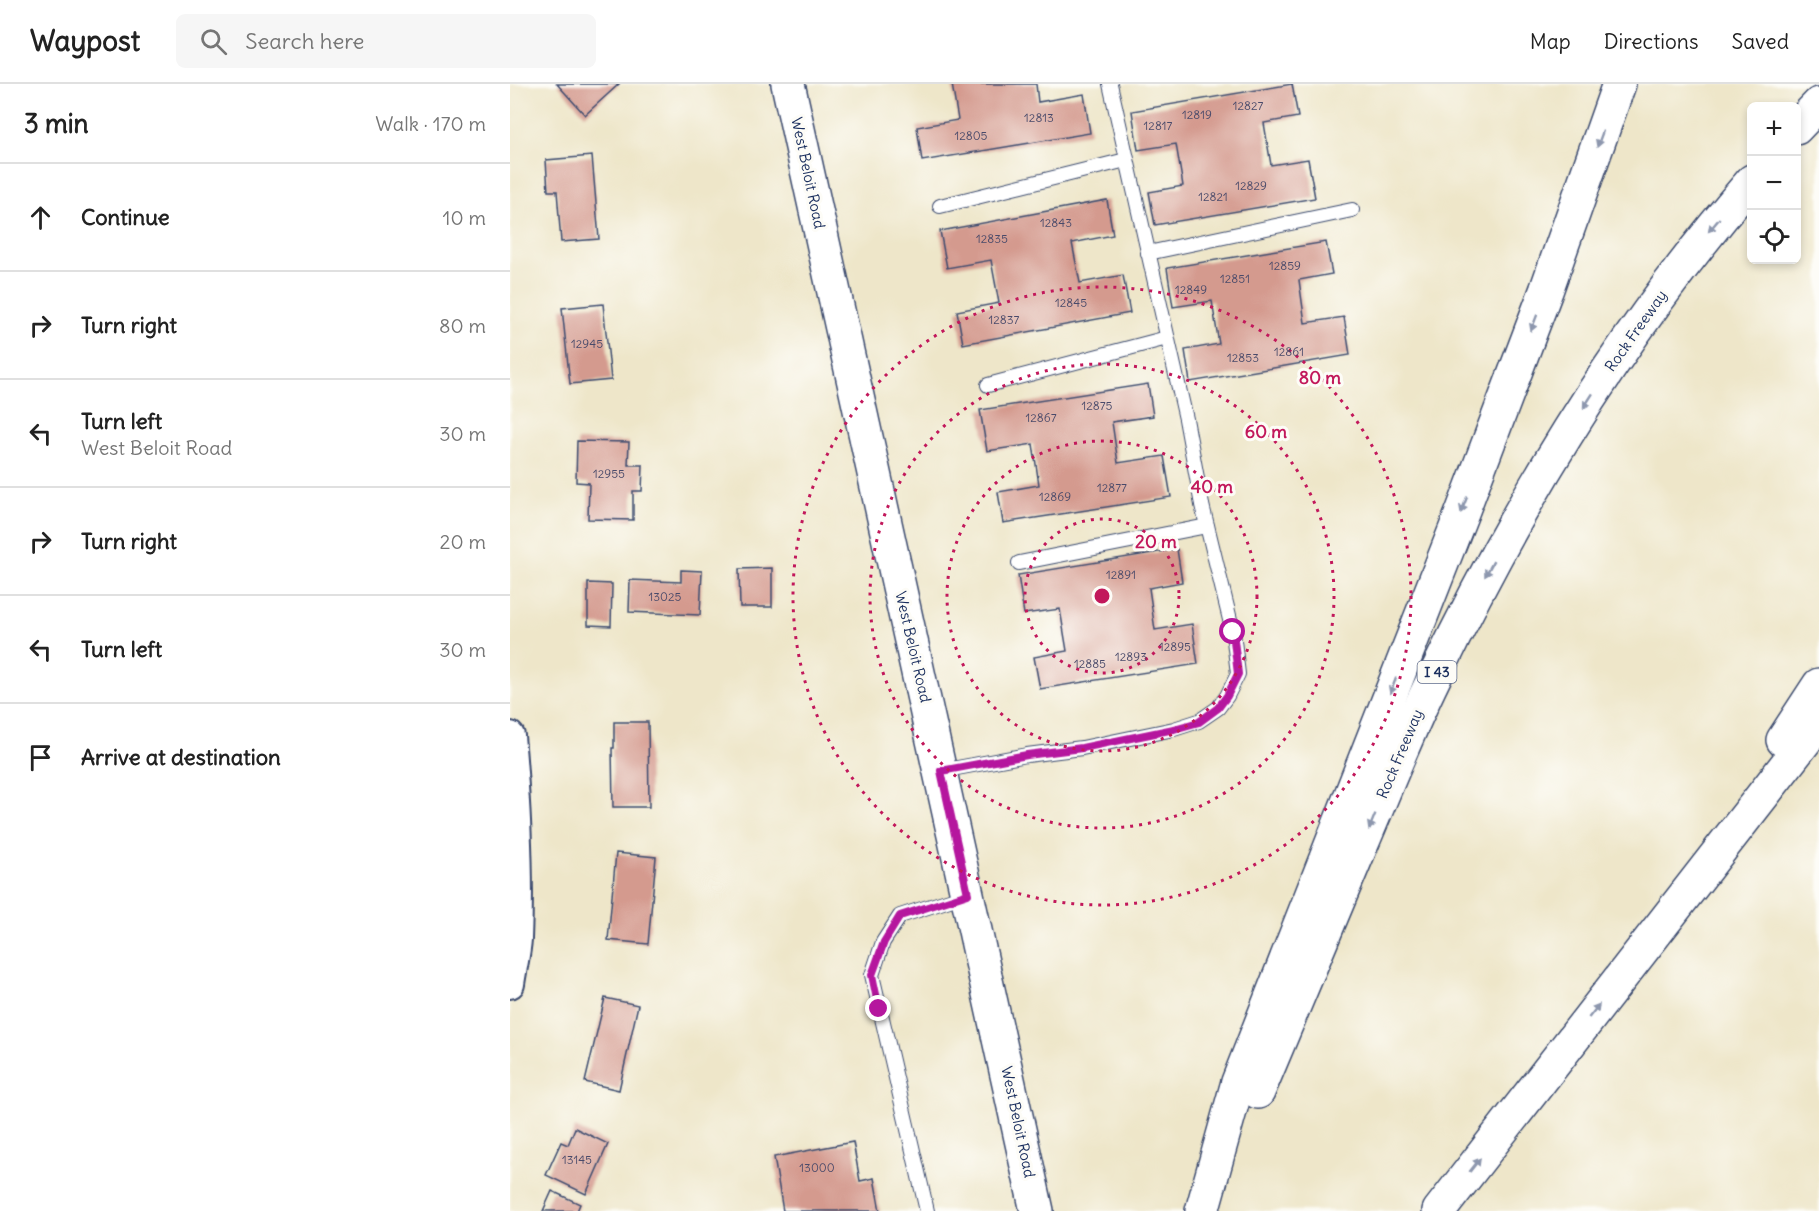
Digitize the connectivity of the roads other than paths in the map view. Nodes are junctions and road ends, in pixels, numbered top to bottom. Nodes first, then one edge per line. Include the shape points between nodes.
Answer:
1 (788, 84) edge
2 (1110, 84) edge
3 (1619, 84) edge
4 (1819, 104) edge
5 (1801, 124) edge
6 (1126, 160) junction
7 (1747, 187) edge
8 (940, 206) dead end
9 (1352, 210) dead end
10 (1148, 253) junction
11 (1167, 338) junction
12 (988, 385) dead end
13 (1207, 526) junction
14 (1018, 563) dead end
15 (1819, 685) edge
16 (1819, 723) edge
17 (510, 736) edge
18 (941, 771) junction
19 (968, 894) junction
20 (1672, 910) junction
21 (510, 984) edge
22 (927, 1211) edge
23 (1037, 1211) edge
24 (1202, 1211) edge
25 (1209, 1211) edge
26 (1439, 1211) edge

1 - 18 main road, West Beloit Road
2 - 6 lane
3 -> 24 main road via 1471,488 1238,1083
4 - 5 main road
6 - 8 lane
6 - 10 lane
7 -> 25 main road, Rock Freeway / I 43 via 1708,231 1635,330 1573,424 1483,581 1395,766
9 - 10 lane
10 - 11 lane
11 - 12 lane
11 - 13 lane
13 - 14 lane
13 - 18 lane via 1233,632 1238,674 1218,708 1199,722 1174,729
15 - 20 main road
16 - 20 main road
17 - 21 street via 517,865 517,941
18 - 19 main road, West Beloit Road
19 - 22 lane via 900,916 884,942 872,975
19 - 23 main road, West Beloit Road
26 -> 20 main road

